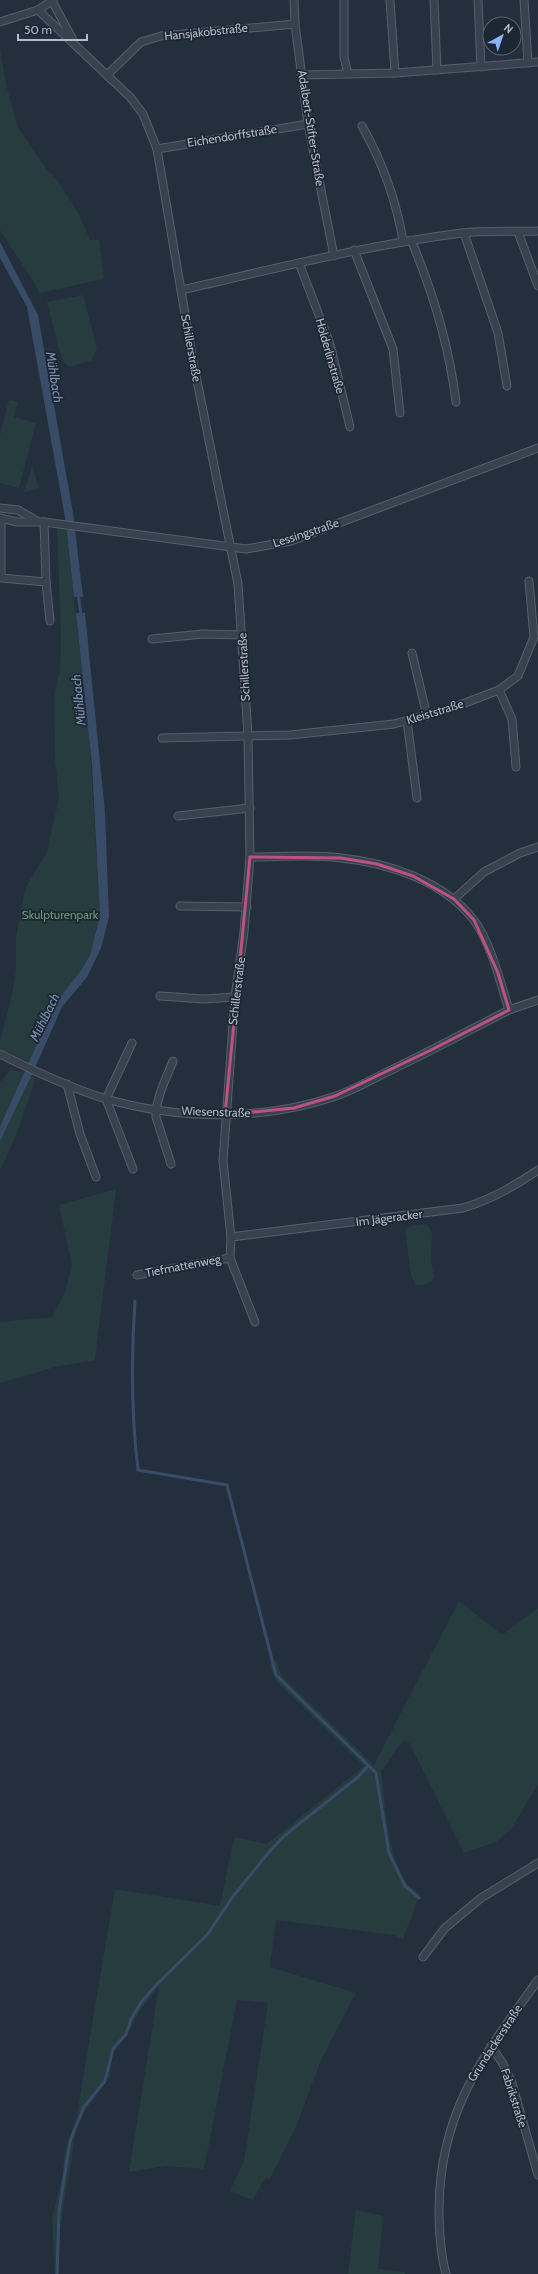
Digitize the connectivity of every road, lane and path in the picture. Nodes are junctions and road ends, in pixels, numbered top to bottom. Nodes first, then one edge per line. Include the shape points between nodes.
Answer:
1 (53, 0) edge
2 (294, 0) edge
3 (344, 0) edge
4 (390, 0) edge
5 (434, 0) edge
6 (478, 0) edge
7 (524, 0) edge
8 (38, 10) junction
9 (0, 22) edge
10 (295, 24) junction
11 (76, 44) junction
12 (538, 62) edge
13 (528, 63) junction
14 (481, 67) junction
15 (437, 70) junction
16 (395, 73) junction
17 (107, 74) junction
18 (348, 74) junction
19 (302, 75) junction
20 (308, 124) junction
21 (362, 126) dead end
22 (157, 149) junction
23 (538, 230) edge
24 (518, 232) junction
25 (464, 233) junction
26 (411, 240) junction
27 (403, 241) junction
28 (354, 250) junction
29 (334, 256) junction
30 (299, 263) junction
31 (538, 286) edge
32 (181, 290) junction
33 (506, 386) dead end
34 (456, 402) dead end
35 (400, 413) dead end
36 (350, 427) dead end
37 (538, 448) edge
38 (0, 508) edge
39 (0, 519) edge
40 (41, 521) junction
41 (230, 547) junction
42 (529, 581) dead end
43 (46, 582) junction
44 (50, 621) dead end
45 (243, 635) junction
46 (152, 639) dead end
47 (412, 653) dead end
48 (499, 690) junction
49 (427, 716) junction
50 (407, 722) junction
51 (248, 735) junction
52 (162, 738) dead end
53 (516, 767) dead end
54 (417, 798) dead end
55 (250, 808) junction
56 (178, 816) dead end
57 (538, 847) edge
58 (250, 857) junction
59 (454, 899) junction
60 (180, 906) dead end
61 (247, 907) junction
62 (160, 996) dead end
63 (235, 997) junction
64 (538, 1000) edge
65 (510, 1010) junction
66 (132, 1043) dead end
67 (0, 1054) edge
68 (173, 1061) dead end
69 (66, 1084) junction
70 (106, 1099) junction
71 (156, 1109) junction
72 (225, 1115) junction
73 (171, 1164) dead end
74 (133, 1169) dead end
75 (538, 1170) edge
76 (96, 1177) dead end
77 (230, 1237) junction
78 (230, 1258) junction
79 (137, 1275) dead end
80 (255, 1322) dead end
81 (538, 1863) edge
82 (424, 1958) dead end
83 (538, 1980) edge
84 (491, 2046) junction
85 (538, 2175) edge
86 (446, 2274) edge

1 - 8 street
1 - 11 street, Schillerstraße
2 - 10 street, Adalbert-Stifter-Straße
3 - 18 street via 344,57
4 - 16 street
5 - 15 street
6 - 14 street
7 - 13 street
8 - 9 street
8 - 11 street, Schillerstraße
10 - 17 street, Hansjakobstraße via 161,36 141,42
10 - 19 street, Adalbert-Stifter-Straße
11 - 17 street, Schillerstraße
12 - 13 street
13 - 14 street
14 - 15 street
15 - 16 street
16 - 18 street
17 - 22 street, Schillerstraße via 143,114
18 - 19 street
19 - 20 street, Adalbert-Stifter-Straße
20 - 22 street, Eichendorffstraße
20 - 29 street, Adalbert-Stifter-Straße
21 - 27 street via 379,156 391,187
22 - 32 street, Schillerstraße
23 - 24 street
24 - 25 street
24 - 31 street
25 - 26 street
25 - 33 street via 498,333
26 - 27 street
26 - 34 street via 440,318
27 - 28 street
28 - 29 street
28 - 35 street via 393,349
29 - 30 street
30 - 32 street
30 - 36 street, Hölderlinstraße via 330,344
32 - 41 street, Schillerstraße
37 - 41 street, Lessingstraße via 285,543 257,548
38 - 40 street, Lessingstraße via 18,510
39 - 40 street, Lessingstraße via 17,522
39 - 43 street via 1,578
40 - 41 street, Lessingstraße
40 - 43 street
41 - 45 street, Schillerstraße via 238,584
42 - 48 street, Kleiststraße via 534,638 518,676
43 - 44 street
45 - 46 street via 203,634
45 - 51 street, Schillerstraße
47 - 49 street
48 - 49 street, Kleiststraße
48 - 53 street via 512,719
49 - 50 street, Kleiststraße
50 - 51 street, Kleiststraße via 330,732
50 - 54 street
51 - 52 street, Kleiststraße
51 - 55 street, Schillerstraße
55 - 56 street
55 - 58 street, Schillerstraße
57 - 59 street via 520,853 484,872
58 - 59 street via 341,858 377,864 413,876
58 - 61 street, Schillerstraße
59 - 65 street via 479,929 498,973
60 - 61 street
61 - 63 street, Schillerstraße
62 - 63 street via 204,999
63 - 72 street, Schillerstraße
64 - 65 street, Wiesenstraße
65 - 72 street, Wiesenstraße via 339,1095 294,1108
66 - 70 street
67 - 69 street, Wiesenstraße
68 - 71 street
69 - 70 street, Wiesenstraße
69 - 76 street via 80,1134
70 - 71 street, Wiesenstraße
70 - 74 street
71 - 72 street, Wiesenstraße
71 - 73 street via 156,1117
72 - 77 street, Schillerstraße via 223,1161
75 - 77 street, Im Jägeracker via 484,1201 463,1208
77 - 78 street, Schillerstraße
78 - 79 street, Tiefmattenweg
78 - 80 street, Schillerstraße
81 - 82 street via 481,1898 445,1928
83 - 84 street, Grundackerstraße
84 - 85 street, Fabrikstraße via 512,2083
84 - 86 street, Grundackerstraße via 469,2082 453,2118 444,2155 439,2187 439,2220 441,2257

